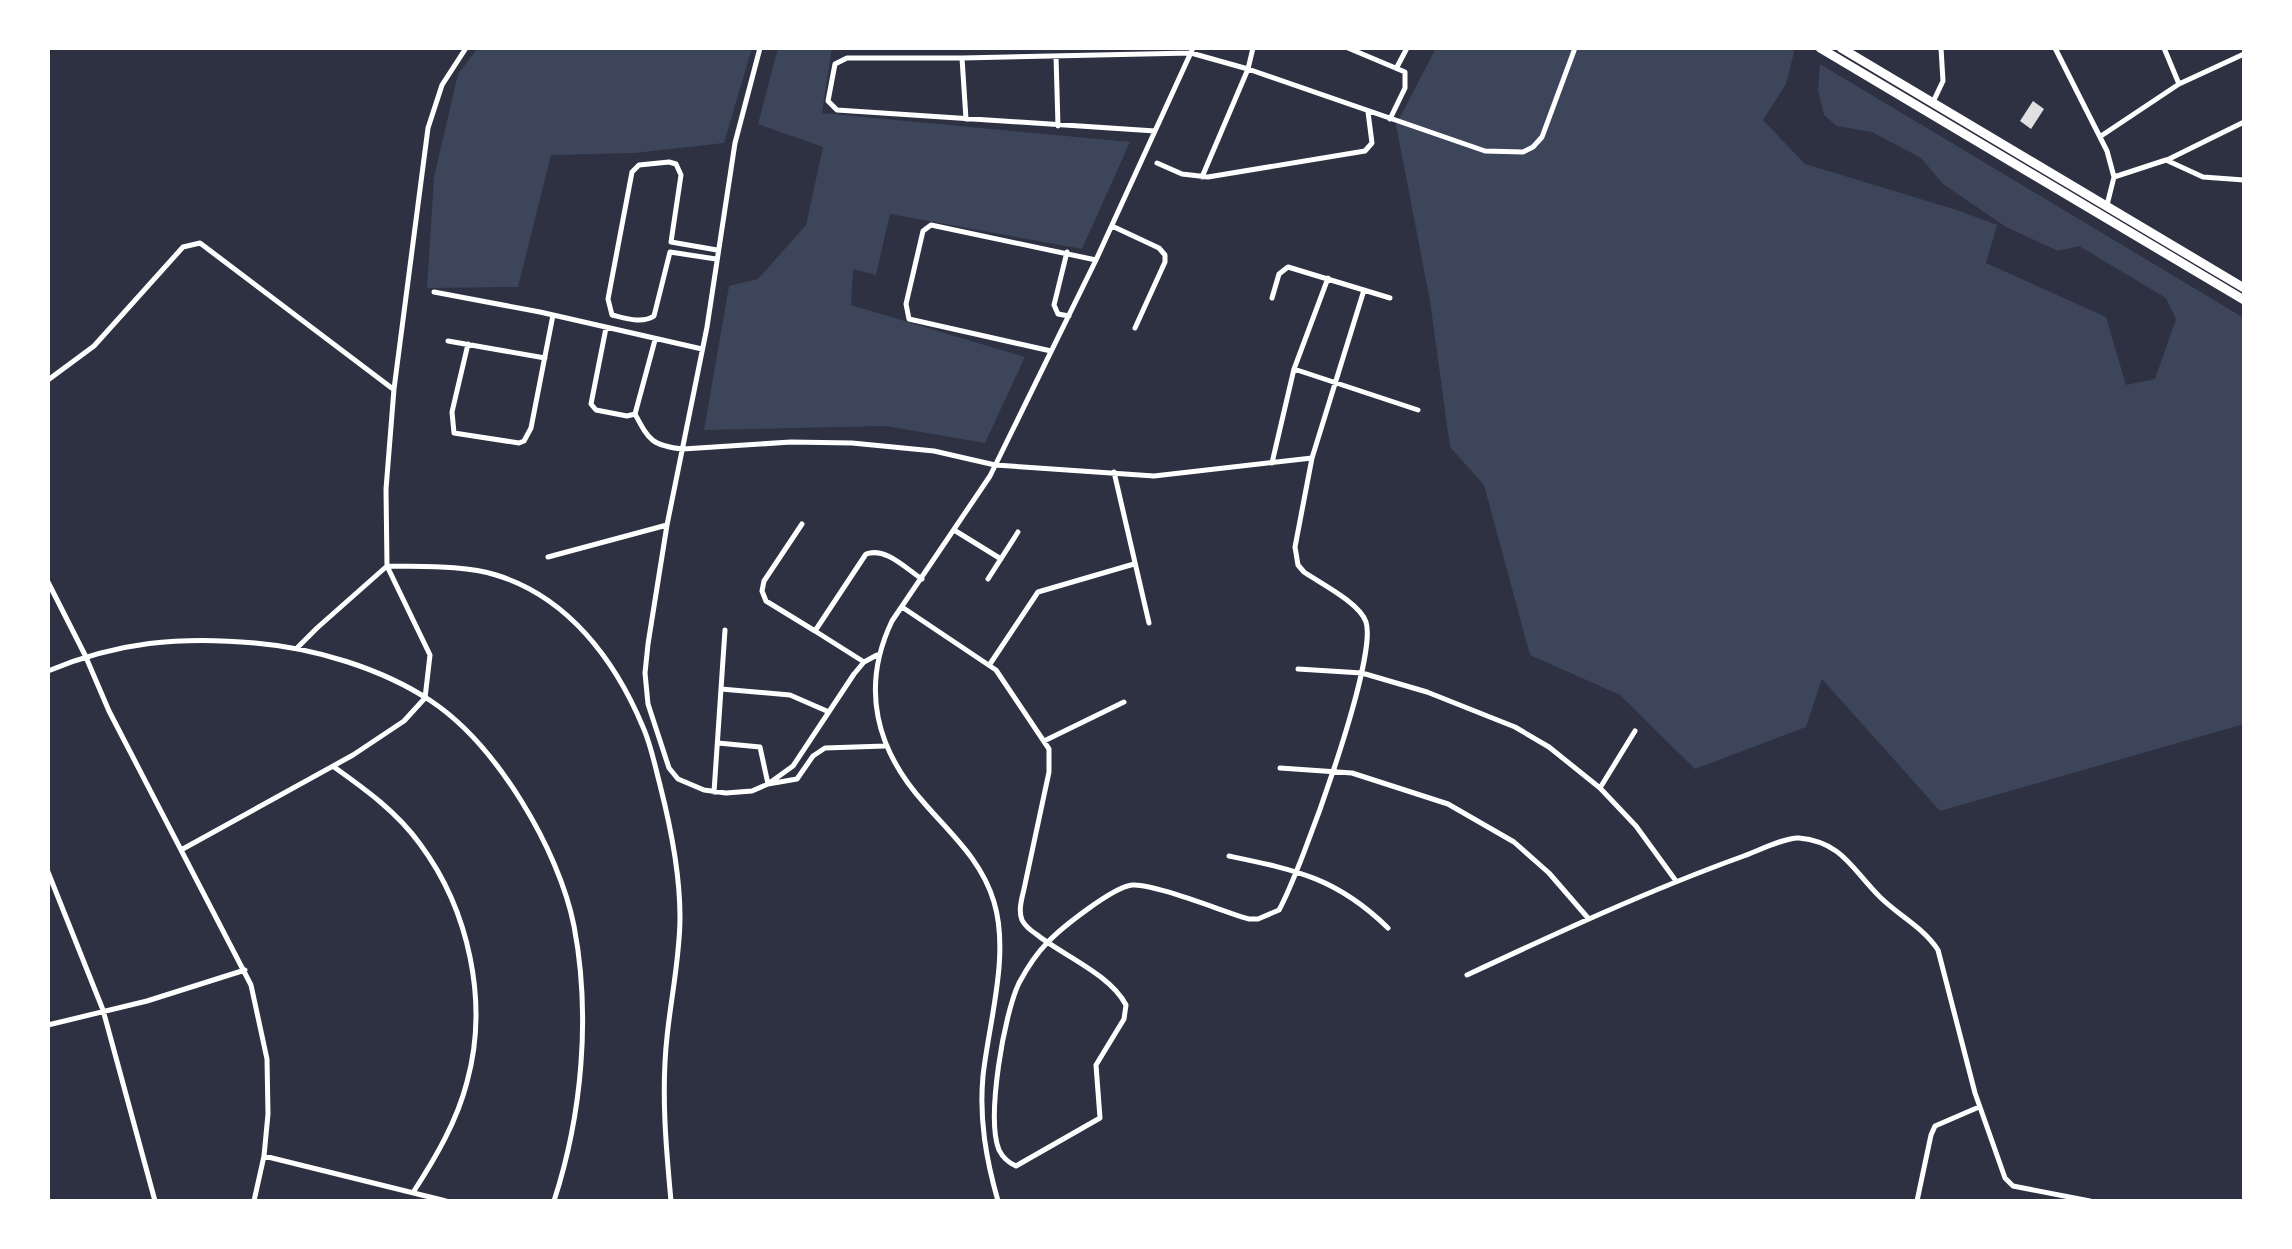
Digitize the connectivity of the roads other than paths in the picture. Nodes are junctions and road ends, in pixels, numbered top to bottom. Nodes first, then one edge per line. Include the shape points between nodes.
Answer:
1 (466, 48) edge
2 (760, 48) edge
3 (1253, 48) edge
4 (1348, 48) edge
5 (1407, 48) edge
6 (1575, 48) edge
7 (1820, 48) edge
8 (1841, 48) edge
9 (1941, 48) edge
10 (2055, 48) edge
11 (2164, 48) edge
12 (1192, 50) edge
13 (2244, 54) edge
14 (1056, 56) junction
15 (962, 58) junction
16 (1397, 67) junction
17 (1248, 69) junction
18 (2179, 84) junction
19 (1933, 103) junction
20 (1368, 112) junction
21 (966, 119) junction
22 (1390, 119) junction
23 (2244, 122) edge
24 (1058, 126) junction
25 (1155, 131) junction
26 (2101, 136) junction
27 (2166, 160) junction
28 (1157, 163) dead end
29 (1202, 177) junction
30 (2114, 177) junction
31 (2244, 180) edge
32 (2106, 208) junction
33 (1112, 226) junction
34 (717, 250) junction
35 (1067, 252) junction
36 (716, 259) junction
37 (1096, 260) junction
38 (1328, 278) junction
39 (2244, 288) edge
40 (1364, 290) junction
41 (434, 292) dead end
42 (1272, 298) dead end
43 (1390, 298) dead end
44 (2244, 300) edge
45 (553, 315) junction
46 (1069, 316) junction
47 (606, 328) junction
48 (1135, 328) dead end
49 (655, 339) junction
50 (448, 341) dead end
51 (468, 344) junction
52 (702, 349) junction
53 (1051, 351) junction
54 (545, 358) junction
55 (1294, 369) junction
56 (48, 380) edge
57 (1336, 381) junction
58 (394, 389) junction
59 (1418, 410) dead end
60 (635, 414) junction
61 (683, 449) junction
62 (1312, 458) junction
63 (1272, 463) junction
64 (995, 465) junction
65 (1114, 472) junction
66 (802, 524) dead end
67 (667, 525) junction
68 (954, 530) junction
69 (1018, 532) dead end
70 (548, 557) dead end
71 (1001, 559) junction
72 (1134, 564) junction
73 (387, 566) junction
74 (922, 579) junction
75 (988, 579) dead end
76 (48, 582) edge
77 (902, 607) junction
78 (1149, 623) dead end
79 (725, 630) dead end
80 (815, 631) junction
81 (298, 648) junction
82 (879, 654) junction
83 (85, 655) junction
84 (864, 662) junction
85 (989, 664) junction
86 (1298, 669) dead end
87 (48, 671) edge
88 (1362, 673) junction
89 (721, 689) junction
90 (425, 698) junction
91 (1124, 702) dead end
92 (829, 712) junction
93 (1635, 731) dead end
94 (1044, 741) junction
95 (718, 743) junction
96 (885, 746) junction
97 (334, 767) junction
98 (1280, 768) dead end
99 (1333, 770) junction
100 (768, 784) junction
101 (1600, 788) junction
102 (714, 792) junction
103 (181, 850) junction
104 (1229, 856) dead end
105 (1297, 871) junction
106 (48, 872) edge
107 (1676, 881) junction
108 (1588, 918) junction
109 (1388, 928) dead end
110 (1047, 943) junction
111 (245, 970) junction
112 (1467, 975) dead end
113 (103, 1010) junction
114 (48, 1025) edge
115 (1979, 1107) junction
116 (264, 1156) junction
117 (414, 1191) junction
118 (155, 1201) edge
119 (254, 1201) edge
120 (446, 1201) edge
121 (554, 1201) edge
122 (671, 1201) edge
123 (998, 1201) edge
124 (1917, 1201) edge
125 (2090, 1201) edge

1 - 58 street via 442,85 428,128
2 - 34 street via 735,143
3 - 17 street
4 - 16 street
5 - 16 street
6 - 22 street via 1542,137 1523,152 1485,151
7 - 44 highway
8 - 19 highway
9 - 19 street via 1943,81
10 - 26 street
11 - 18 street
12 - 14 street
12 - 17 street
12 - 25 street
13 - 18 street
14 - 15 street
14 - 24 street
15 - 21 street
15 - 21 street via 840,60 828,101 837,110
16 - 22 street via 1406,80
17 - 20 street
17 - 29 street
18 - 26 street
19 - 32 highway
20 - 22 street
20 - 29 street via 1372,141 1365,151
21 - 24 street
23 - 27 street
24 - 25 street
25 - 33 street
26 - 30 street
27 - 30 street
27 - 31 street via 2203,177
28 - 29 street
30 - 32 street
32 - 39 highway
33 - 37 street
33 - 48 street via 1165,255
34 - 36 street
34 - 36 street via 671,242 681,175 669,162 639,165 632,172 609,311 651,319 670,252
35 - 37 street
35 - 46 street via 1054,305 1058,314
35 - 53 street via 931,225 921,237 906,304 914,322
36 - 52 street
37 - 46 street
38 - 40 street
38 - 42 street via 1288,267 1279,274
38 - 55 street
40 - 43 street
40 - 57 street
41 - 45 street
45 - 47 street
45 - 54 street
46 - 53 street
47 - 49 street
47 - 60 street via 591,404 596,410
49 - 52 street
49 - 60 street
50 - 51 street
51 - 54 street
51 - 54 street via 453,428 458,435 491,441 524,441
52 - 61 street
53 - 64 street
55 - 57 street
55 - 63 street
56 - 58 street via 94,346 183,247 200,243
57 - 59 street
57 - 62 street
58 - 73 street via 386,489
60 - 61 street via 649,439
61 - 64 street via 852,443 934,451
61 - 67 street
62 - 63 street
62 - 88 street via 1295,547 1298,565 1364,616
63 - 65 street via 1177,475
64 - 65 street
64 - 68 street
65 - 72 street
66 - 80 street via 762,591 766,601
67 - 70 street
67 - 102 street via 648,644 648,704 669,768 691,787
68 - 71 street
68 - 74 street
69 - 71 street
71 - 75 street
72 - 78 street
72 - 85 street via 1043,588
73 - 81 street
73 - 90 street via 430,655
73 - 122 street via 493,574 556,605 593,641 644,728 672,831 680,913 664,1100
74 - 77 street
74 - 80 street via 883,552 866,554
76 - 83 street
77 - 82 street
77 - 85 street
79 - 89 street
80 - 84 street
81 - 83 street via 163,641
81 - 90 street via 372,672
82 - 84 street
82 - 96 street via 876,707
83 - 87 street
83 - 103 street
84 - 92 street
85 - 94 street
86 - 88 street
88 - 99 street
88 - 101 street via 1515,727
89 - 92 street via 790,695
89 - 95 street
90 - 97 street via 391,732
90 - 121 street via 461,728 523,802 550,853 573,925 583,1008 581,1047 570,1139
91 - 94 street
92 - 100 street via 793,766
93 - 101 street
94 - 110 street via 1050,767 1021,915
95 - 100 street via 760,747
95 - 102 street
96 - 100 street via 825,748 797,779
96 - 123 street via 908,785 981,869 995,903 999,966 982,1103 984,1142
97 - 103 street
97 - 117 street via 390,810 421,844 456,908 474,977 468,1081 435,1158
98 - 99 street
99 - 105 street
99 - 108 street via 1420,793 1494,830 1549,873
100 - 102 street via 752,791
101 - 107 street
103 - 111 street
104 - 105 street
105 - 109 street via 1342,891
105 - 110 street via 1279,910 1258,919 1133,885 1110,893
106 - 113 street
107 - 108 street
107 - 115 street via 1792,839 1841,853 1938,950
108 - 112 street
110 - 110 street via 1113,987 1127,1013 1096,1065 1100,1118 1016,1166 997,1145 996,1089 1013,999
111 - 113 street
111 - 116 street via 267,1059
113 - 114 street
113 - 118 street
115 - 124 street via 1935,1126
115 - 125 street via 1999,1166 2013,1186
116 - 117 street
116 - 119 street
117 - 120 street

